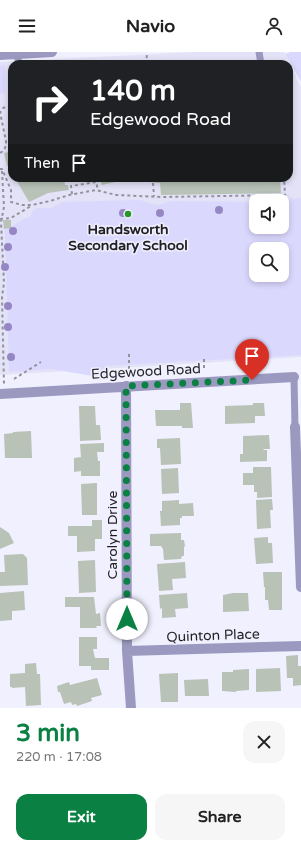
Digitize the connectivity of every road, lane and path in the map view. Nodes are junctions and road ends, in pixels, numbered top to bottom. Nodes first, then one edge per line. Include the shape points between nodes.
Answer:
1 (52, 52) edge
2 (0, 54) edge
3 (147, 54) dead end
4 (18, 59) edge
5 (146, 60) edge
6 (8, 106) edge
7 (0, 153) edge
8 (1, 169) edge
9 (284, 182) edge
10 (153, 183) dead end
11 (98, 190) junction
12 (72, 194) junction
13 (154, 196) junction
14 (32, 205) junction
15 (1, 219) edge
16 (129, 354) dead end
17 (204, 359) dead end
18 (41, 362) dead end
19 (204, 370) dead end
20 (129, 374) dead end
21 (294, 377) joint
22 (14, 380) dead end
23 (126, 386) junction
24 (2, 394) edge
25 (295, 427) joint
26 (301, 587) edge
27 (301, 646) edge
28 (127, 651) junction
29 (131, 708) edge

1 - 4 street
2 - 4 street
3 - 5 path
6 - 7 path via 0,113 6,146
8 - 14 path via 10,187 11,202 22,206
8 - 15 path via 4,207
9 - 13 path via 285,195
10 - 13 path
11 - 12 path
11 - 12 path via 96,182 71,186
11 - 13 path via 116,195
12 - 14 path
14 - 15 path via 11,218
15 - 24 path via 4,284
16 - 20 path
17 - 19 path
18 - 22 path
21 - 23 street, Edgewood Road
21 - 25 lane
23 - 24 street, Edgewood Road
23 - 28 street, Carolyn Drive
25 - 26 street
27 - 28 street, Quinton Place
28 - 29 street, Carolyn Drive

